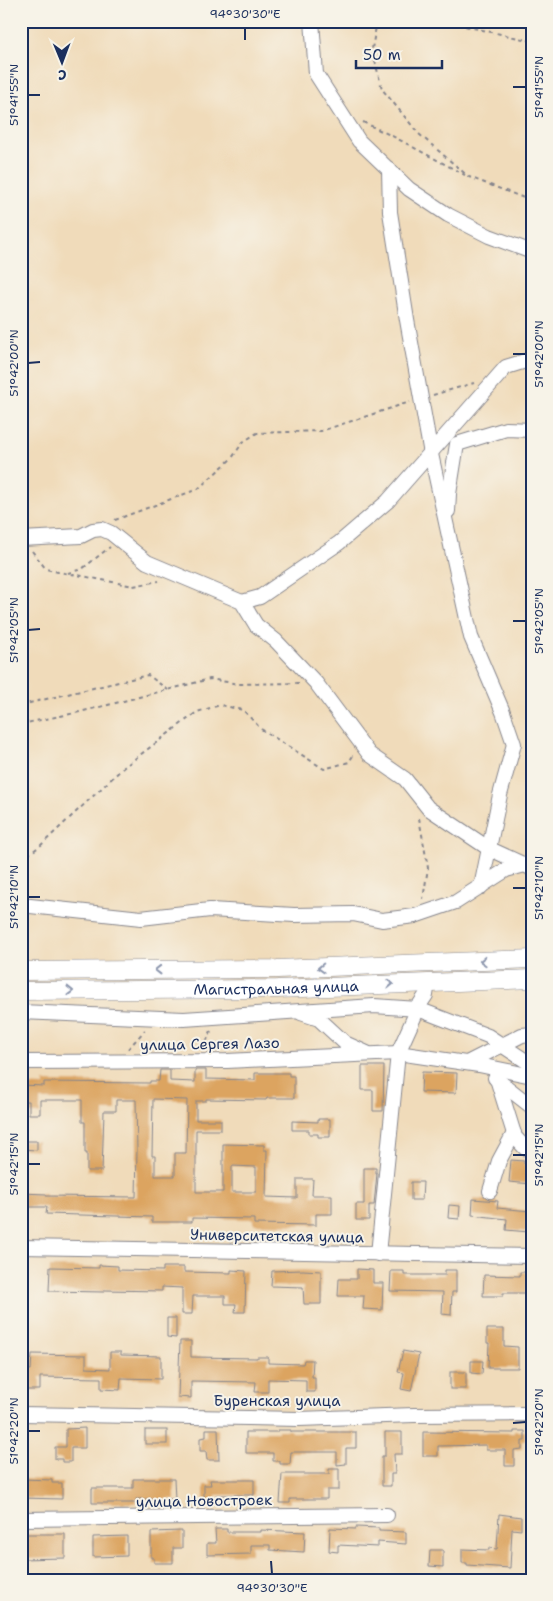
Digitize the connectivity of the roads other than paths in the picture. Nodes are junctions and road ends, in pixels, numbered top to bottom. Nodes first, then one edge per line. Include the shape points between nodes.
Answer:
1 (312, 21) edge
2 (389, 169) junction
3 (532, 252) edge
4 (532, 358) edge
5 (468, 412) junction
6 (532, 430) edge
7 (457, 444) junction
8 (431, 454) junction
9 (447, 527) junction
10 (25, 543) edge
11 (242, 602) junction
12 (488, 848) junction
13 (528, 867) edge
14 (481, 887) junction
15 (21, 905) edge
16 (532, 959) edge
17 (21, 972) edge
18 (532, 979) edge
19 (428, 983) junction
20 (21, 991) edge
21 (293, 1010) junction
22 (418, 1010) junction
23 (21, 1012) edge
24 (532, 1034) edge
25 (503, 1046) junction
26 (398, 1052) junction
27 (370, 1054) junction
28 (21, 1062) edge
29 (473, 1064) junction
30 (532, 1065) edge
31 (532, 1076) edge
32 (496, 1079) junction
33 (532, 1107) edge
34 (514, 1133) junction
35 (532, 1148) edge
36 (490, 1191) dead end
37 (21, 1247) edge
38 (378, 1254) junction
39 (532, 1256) edge
40 (21, 1414) edge
41 (532, 1414) edge
42 (387, 1515) dead end
43 (21, 1519) edge

1 - 2 street via 316,74 359,141
2 - 3 street via 409,188 448,215 489,236
2 - 8 street via 390,212
4 - 5 street via 506,367
5 - 7 street
5 - 8 street
6 - 7 street via 506,429
7 - 9 street
8 - 9 street
8 - 11 street via 388,501 339,543 260,597
9 - 12 street via 471,637 504,712 514,744
10 - 11 street via 82,536 102,529 147,562
11 - 12 street via 256,625 316,683 369,754 405,779 428,808
12 - 13 street
12 - 14 street
13 - 14 street via 506,870
14 - 15 street via 456,902 420,914 382,920 353,914 210,910 141,918
16 -> 17 main road, Магистральная улица via 277,969
18 - 19 main road, Магистральная улица
20 -> 19 main road, Магистральная улица via 277,989
19 - 22 street
21 - 22 street via 374,1006
21 - 23 street via 184,1018
21 - 27 street via 319,1018 345,1043
22 - 25 street via 488,1036
22 - 26 street
24 - 25 street via 522,1035
25 - 29 street
25 - 30 street
26 - 27 street, улица Сергея Лазо
26 - 29 street, улица Сергея Лазо
26 - 38 street
27 - 28 street, улица Сергея Лазо via 227,1061
29 - 31 street, улица Сергея Лазо
29 - 32 street
32 - 33 street
32 - 34 street
34 - 35 street via 525,1148
34 - 36 street via 499,1161
37 - 38 street, Университетская улица
38 - 39 street, Университетская улица
40 - 41 street, Буренская улица via 299,1420
42 - 43 street, улица Новостроек

